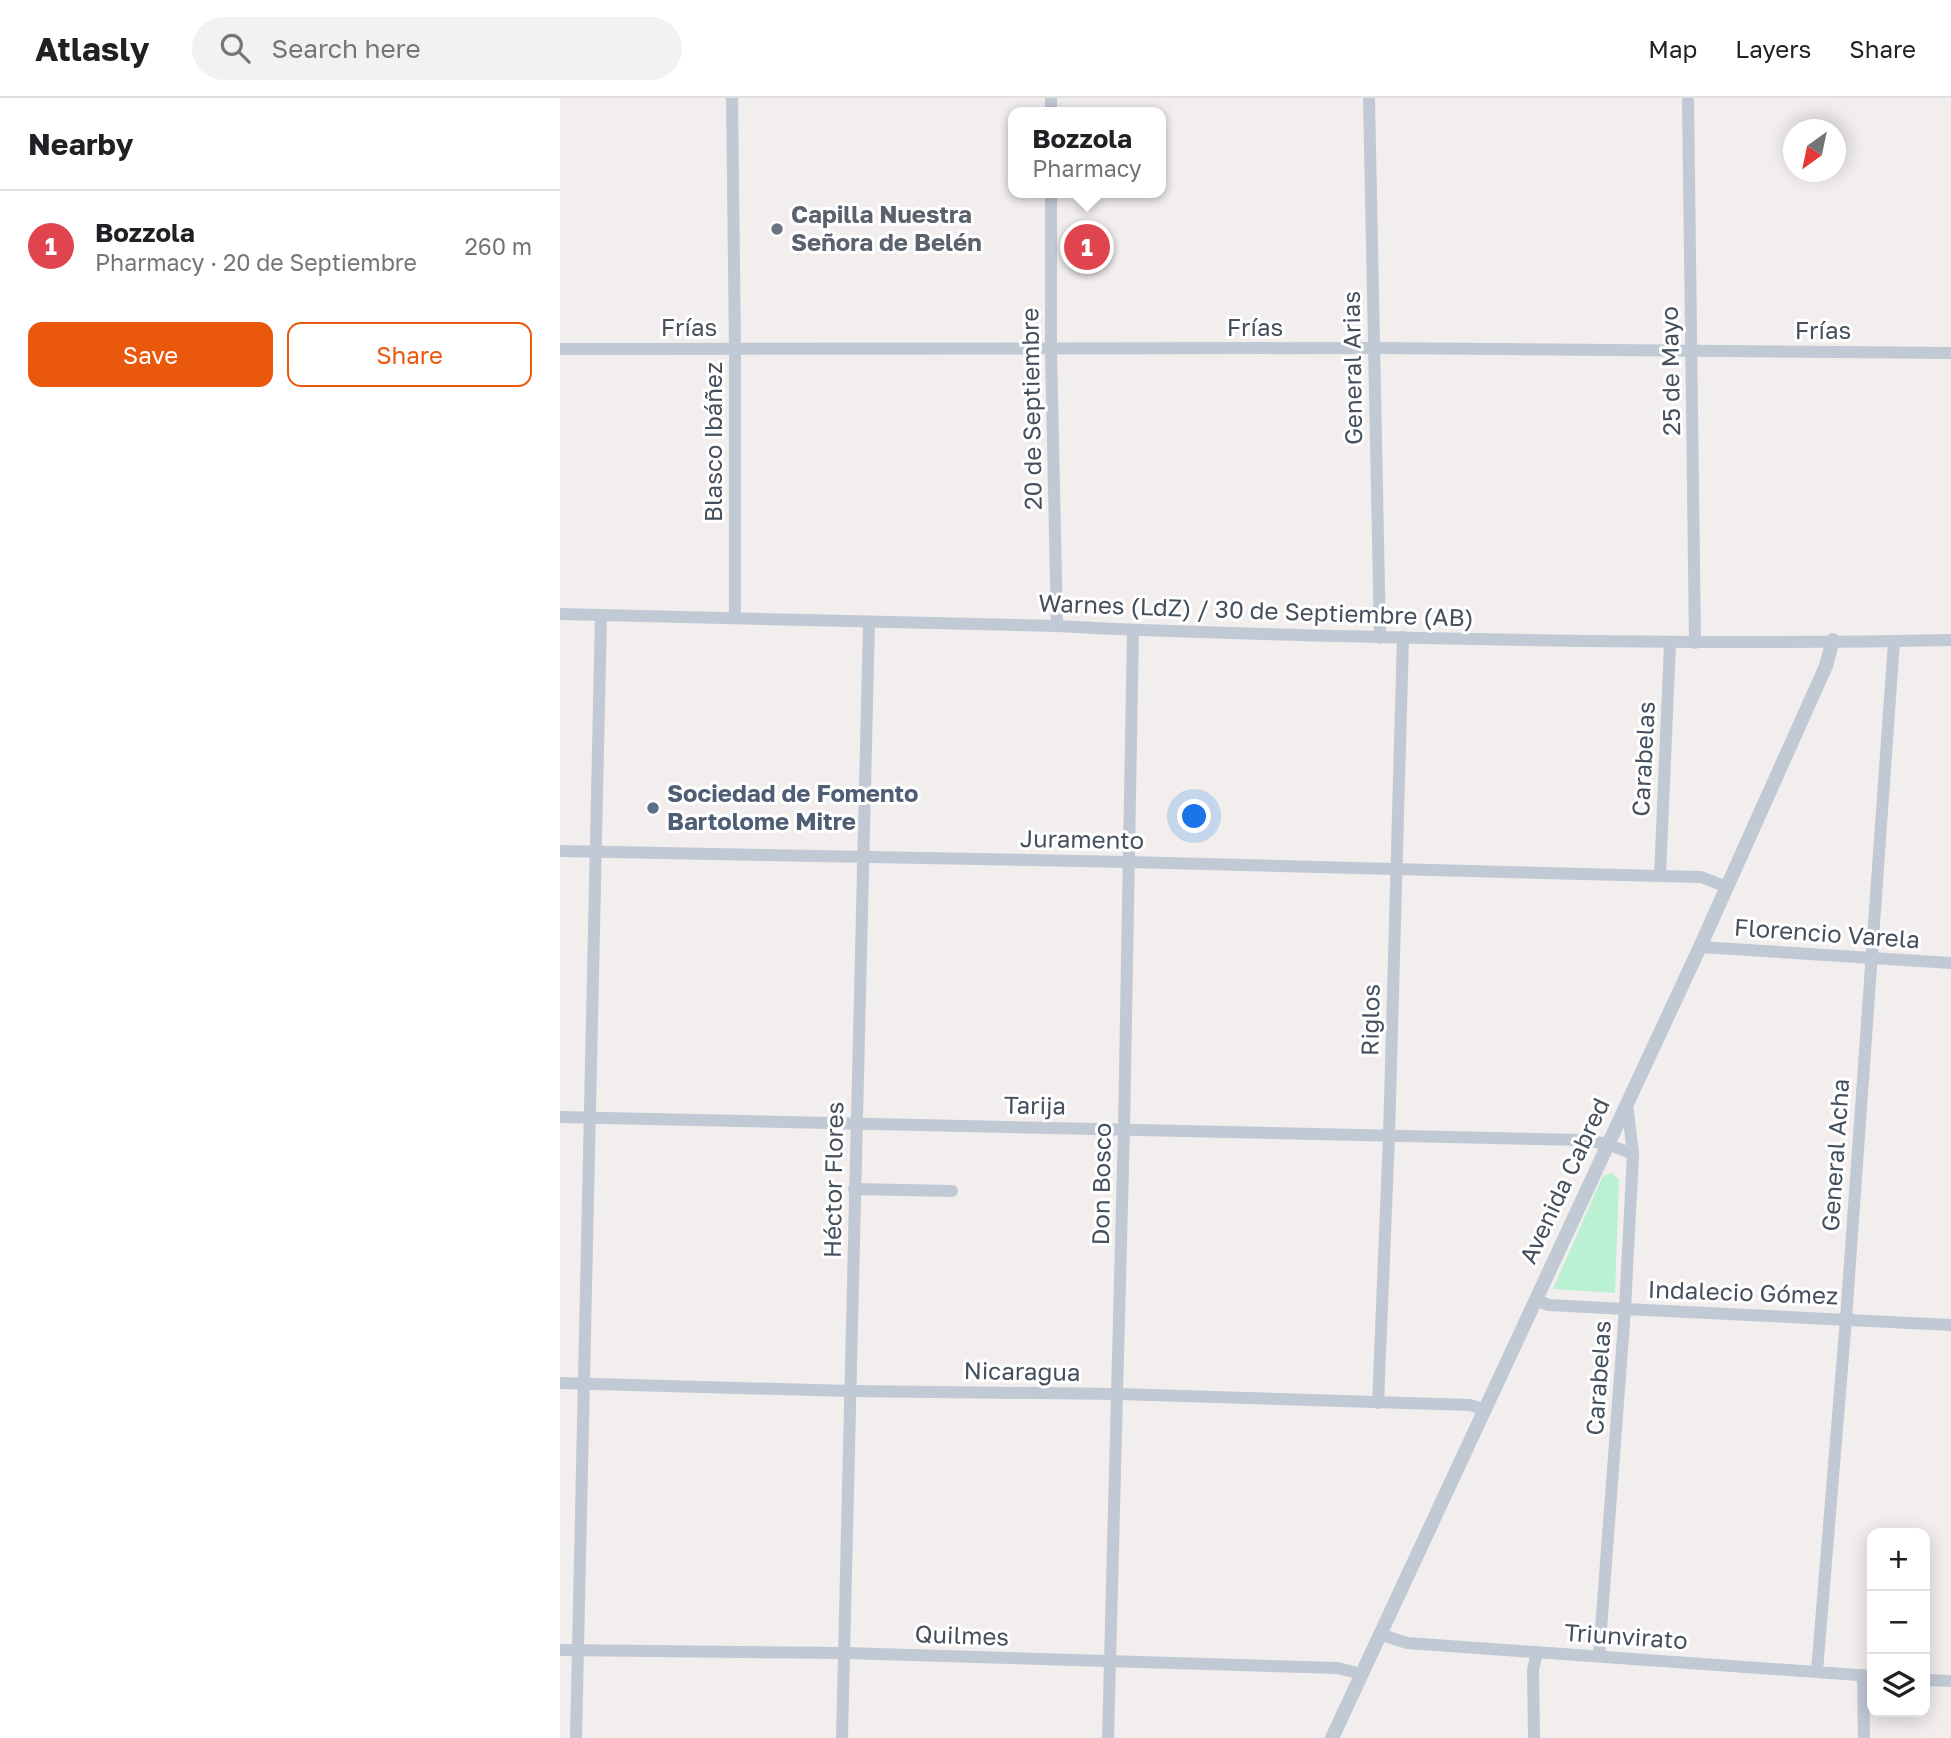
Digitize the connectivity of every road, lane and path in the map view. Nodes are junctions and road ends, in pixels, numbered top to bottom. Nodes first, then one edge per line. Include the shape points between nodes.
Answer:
1 (732, 98) edge
2 (1369, 98) edge
3 (1688, 98) edge
4 (1051, 198) edge
5 (1373, 348) junction
6 (560, 349) edge
7 (735, 349) junction
8 (1051, 350) junction
9 (1691, 351) junction
10 (1951, 353) edge
11 (560, 614) edge
12 (601, 615) junction
13 (735, 618) junction
14 (869, 622) junction
15 (1057, 626) junction
16 (1133, 630) junction
17 (1380, 638) junction
18 (1403, 638) junction
19 (1833, 640) junction
20 (1951, 640) edge
21 (1894, 642) junction
22 (1695, 643) junction
23 (1670, 644) junction
24 (560, 851) edge
25 (596, 852) junction
26 (864, 858) junction
27 (1129, 862) junction
28 (1396, 869) junction
29 (1660, 876) junction
30 (1727, 887) junction
31 (1700, 947) junction
32 (1871, 959) junction
33 (1951, 963) edge
34 (1627, 1103) junction
35 (560, 1117) edge
36 (590, 1118) junction
37 (856, 1124) junction
38 (1124, 1128) junction
39 (1389, 1136) junction
40 (1607, 1144) junction
41 (1633, 1154) junction
42 (854, 1189) junction
43 (952, 1191) dead end
44 (1535, 1300) junction
45 (1625, 1309) junction
46 (1846, 1319) junction
47 (1951, 1325) edge
48 (560, 1383) edge
49 (585, 1384) junction
50 (850, 1391) junction
51 (1118, 1394) junction
52 (1378, 1403) junction
53 (1483, 1409) junction
54 (1379, 1634) junction
55 (560, 1650) edge
56 (577, 1651) junction
57 (1537, 1652) junction
58 (844, 1653) junction
59 (1599, 1656) junction
60 (1110, 1662) junction
61 (1816, 1671) junction
62 (1361, 1674) junction
63 (1867, 1676) edge
64 (1930, 1679) edge
65 (1951, 1681) edge
66 (1867, 1692) edge
67 (576, 1738) edge
68 (842, 1738) edge
69 (1108, 1738) edge
70 (1332, 1738) edge
71 (1534, 1738) edge
72 (1864, 1738) edge

1 - 7 street, Blasco Ibáñez
2 - 5 street, General Arias
3 - 9 street, 25 de Mayo
4 - 8 street, 20 de Septiembre
5 - 8 street, Frías
5 - 9 street, Frías
5 - 17 street, General Arias
6 - 7 street, Frías
7 - 8 street, Frías
7 - 13 street, Blasco Ibáñez
8 - 15 street, 20 de Septiembre
9 - 10 street, Frías
9 - 22 street, 25 de Mayo
11 - 12 street, Warnes (LdZ) / 30 de Septiembre (AB)
12 - 13 street, Warnes (LdZ) / 30 de Septiembre (AB)
12 - 25 street
13 - 14 street, Warnes (LdZ) / 30 de Septiembre (AB)
14 - 15 street, Warnes (LdZ) / 30 de Septiembre (AB)
14 - 26 street, Héctor Flores
15 - 16 street, Warnes (LdZ) / 30 de Septiembre (AB)
16 - 17 street, Warnes (LdZ) / 30 de Septiembre (AB)
16 - 27 street, Don Bosco
17 - 18 street, Warnes (LdZ) / 30 de Septiembre (AB)
18 - 23 street, Warnes (LdZ) / 30 de Septiembre (AB)
18 - 28 street, Riglos
19 - 21 street, Warnes (LdZ) / 30 de Septiembre (AB)
19 - 22 street, Warnes (LdZ) / 30 de Septiembre (AB)
19 - 30 street, Avenida Cabred via 1826,666
20 - 21 street, Warnes (LdZ) / 30 de Septiembre (AB)
21 - 32 street, General Acha
22 - 23 street, Warnes (LdZ) / 30 de Septiembre (AB)
23 - 29 street, Carabelas
24 - 25 street, Juramento
25 - 26 street, Juramento
25 - 36 street
26 - 27 street, Juramento
26 - 37 street, Héctor Flores
27 - 28 street, Juramento
27 - 38 street, Don Bosco
28 - 29 street, Juramento
28 - 39 street, Riglos
29 - 30 street, Juramento via 1701,877
30 - 31 street, Avenida Cabred
31 - 32 street, Florencio Varela
31 - 34 street, Avenida Cabred
32 - 33 street, Florencio Varela
32 - 46 street, General Acha
34 - 40 street, Avenida Cabred
34 - 41 street, Carabelas
35 - 36 street, Tarija
36 - 37 street, Tarija
36 - 49 street
37 - 38 street, Tarija
37 - 42 street, Héctor Flores
38 - 39 street, Tarija
38 - 51 street, Don Bosco
39 - 40 street, Tarija
39 - 52 street, Riglos
40 - 41 street, Tarija
40 - 44 street, Avenida Cabred
41 - 45 street, Carabelas
42 - 43 street
42 - 50 street, Héctor Flores
44 - 45 street, Indalecio Gómez via 1549,1305
44 - 53 street, Avenida Cabred
45 - 46 street, Indalecio Gómez
45 - 59 street, Carabelas
46 - 47 street, Indalecio Gómez
46 - 61 street, General Acha
48 - 49 street, Nicaragua
49 - 50 street, Nicaragua
49 - 56 street
50 - 51 street, Nicaragua
50 - 58 street, Héctor Flores
51 - 52 street, Nicaragua
51 - 60 street, Don Bosco
52 - 53 street, Nicaragua
53 - 54 street, Avenida Cabred
54 - 57 street, Triunvirato via 1407,1643
54 - 62 street, Avenida Cabred
55 - 56 street, Quilmes
56 - 58 street, Quilmes
56 - 67 street
57 - 59 street, Triunvirato
57 - 71 street
58 - 60 street, Quilmes
58 - 68 street, Héctor Flores
59 - 61 street, Triunvirato
60 - 62 street, Quilmes via 1338,1668
60 - 69 street, Don Bosco
61 - 63 street, Triunvirato
62 - 70 street, Avenida Cabred
64 - 65 street
66 - 72 street

